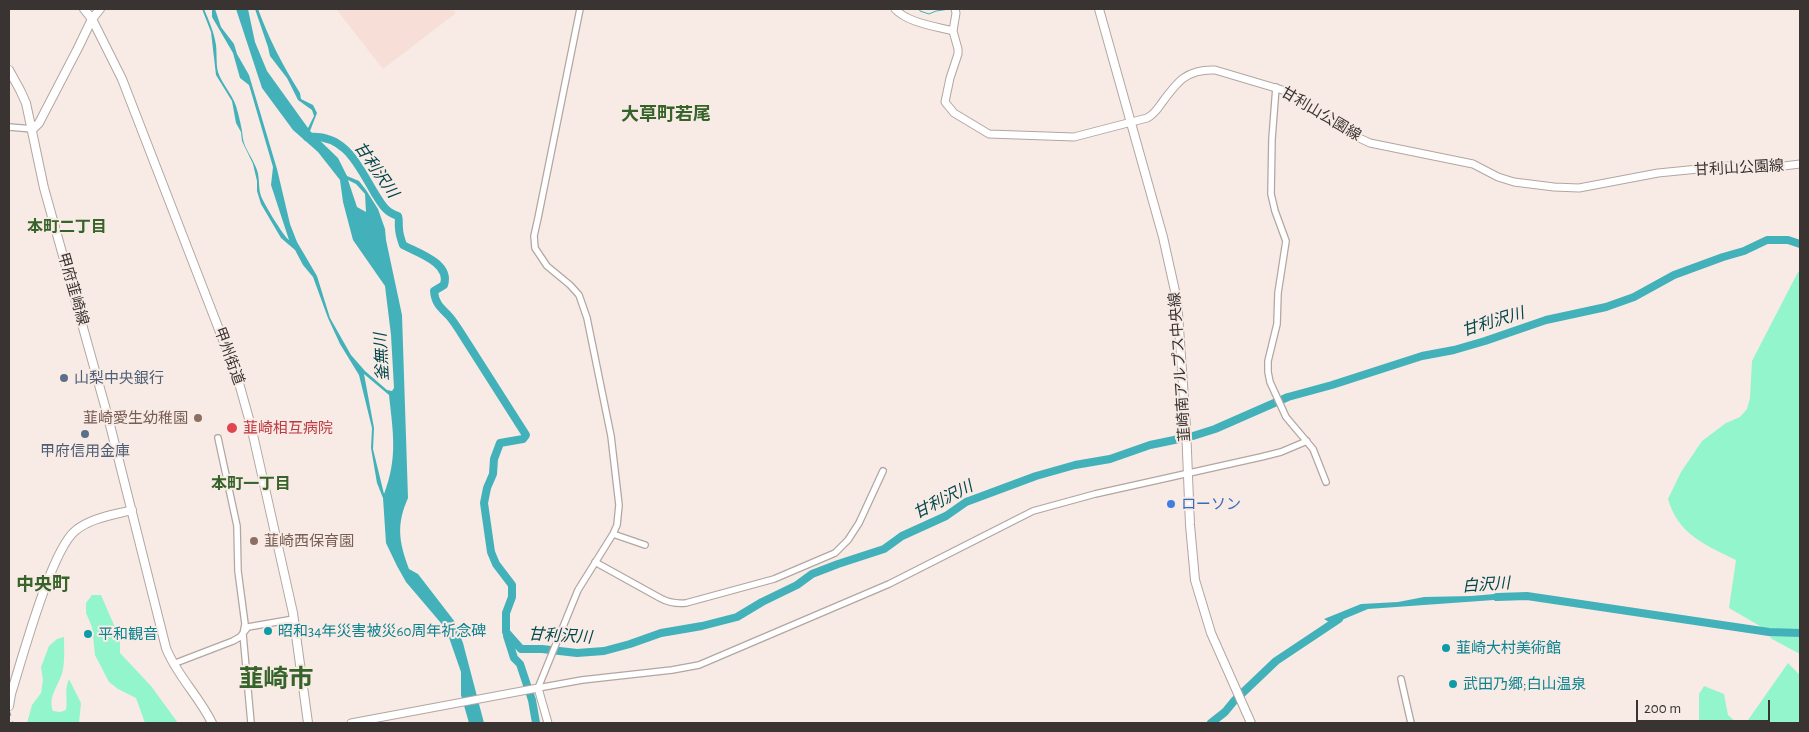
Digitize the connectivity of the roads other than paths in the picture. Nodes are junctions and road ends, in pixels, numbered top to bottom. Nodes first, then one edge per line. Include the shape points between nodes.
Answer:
1 (84, 9) edge
2 (100, 9) edge
3 (580, 9) edge
4 (895, 9) edge
5 (1100, 9) edge
6 (956, 11) edge
7 (92, 19) junction
8 (953, 31) junction
9 (9, 70) edge
10 (1276, 87) junction
11 (1131, 121) junction
12 (9, 127) edge
13 (33, 129) junction
14 (1800, 164) edge
15 (218, 438) dead end
16 (1308, 441) junction
17 (883, 471) dead end
18 (1187, 473) junction
19 (1326, 482) dead end
20 (132, 510) junction
21 (613, 534) junction
22 (645, 545) dead end
23 (595, 562) junction
24 (294, 618) junction
25 (243, 634) junction
26 (173, 664) junction
27 (1401, 679) dead end
28 (535, 689) junction
29 (9, 706) edge
30 (212, 723) edge
31 (252, 723) edge
32 (308, 723) edge
33 (351, 723) edge
34 (548, 723) edge
35 (1251, 723) edge
36 (1412, 723) edge

1 - 7 main road, 甲州街道
2 - 7 main road
3 - 21 street via 534,236 535,248 547,266 578,295 587,318 610,436 618,500
4 - 8 main road via 904,16
5 - 11 main road, 韮崎南アルプス中央線
6 - 8 main road
7 - 13 main road
7 - 24 main road, 甲州街道 via 122,79 237,376
8 - 11 main road, 甘利山公園線 via 958,54 945,102 954,113 989,134 1074,137
9 - 13 main road, 甲府韮崎線 via 20,90
10 - 11 main road, 甘利山公園線 via 1215,70 1198,71 1183,77 1152,116
10 - 14 main road, 甘利山公園線 via 1364,140 1473,164 1514,182 1579,188 1658,173
10 - 16 street via 1271,194 1286,241 1277,324 1268,361 1270,382 1286,417
11 - 18 main road, 韮崎南アルプス中央線 via 1177,300
12 - 13 street
13 - 20 main road, 甲府韮崎線 via 44,188
15 - 25 street via 236,526 245,624
16 - 18 street via 1281,452
16 - 19 street
17 - 23 street via 859,523 840,549 829,557 774,579 678,604 660,598
18 - 28 street via 1033,511 889,584 699,665
18 - 35 main road, 韮崎南アルプス中央線 via 1195,580 1211,633
20 - 26 main road, 甲府韮崎線 via 156,616
20 - 29 main road via 82,525 64,543 41,601
21 - 22 street
21 - 23 street
23 - 28 street via 578,590
24 - 25 street via 248,627
24 - 32 main road, 甲州街道
25 - 26 street via 226,645
25 - 31 street
26 - 30 main road, 甲府韮崎線
27 - 36 street
28 - 33 main road
28 - 34 main road

